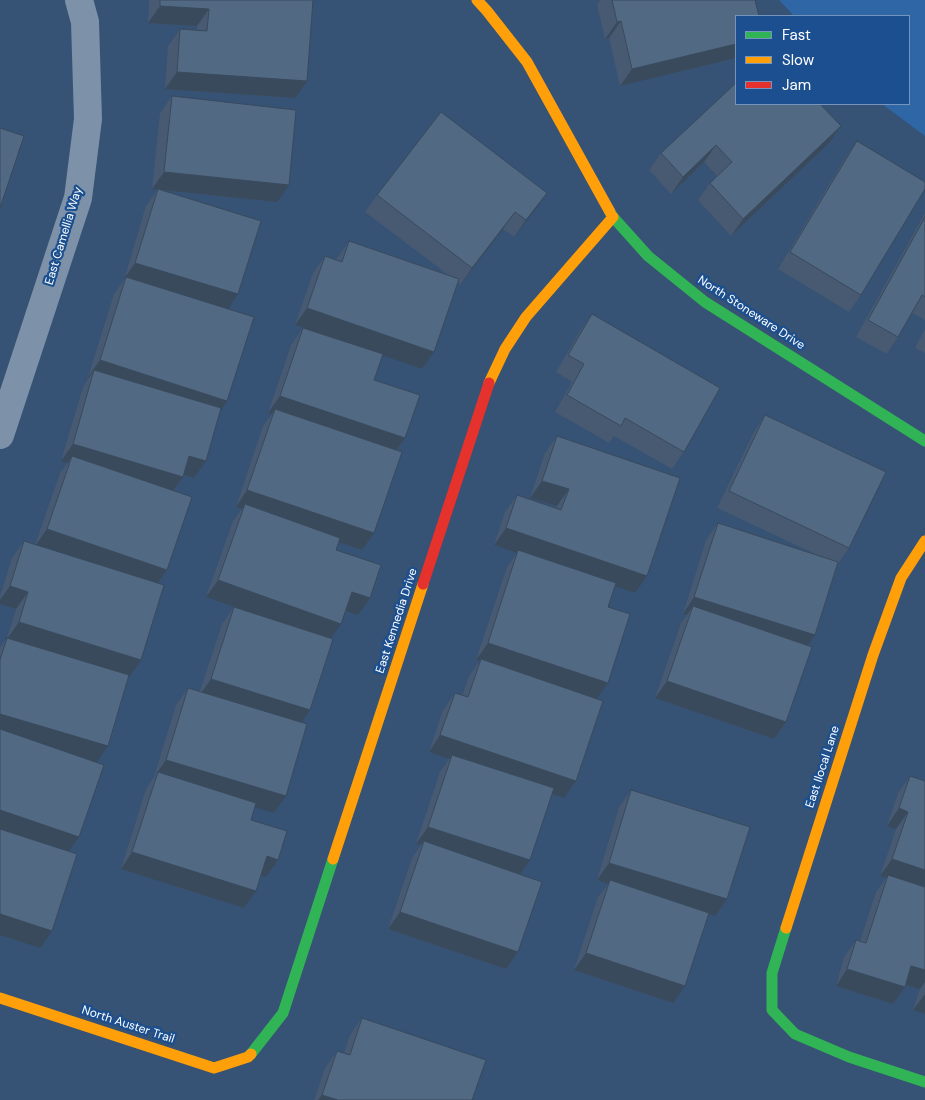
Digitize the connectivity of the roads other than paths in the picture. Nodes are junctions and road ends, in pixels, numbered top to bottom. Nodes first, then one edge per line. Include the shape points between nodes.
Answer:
1 (79, 0) edge
2 (477, 0) edge
3 (614, 217) junction
4 (0, 435) edge
5 (925, 441) edge
6 (925, 541) edge
7 (0, 998) edge
8 (248, 1057) joint
9 (925, 1082) edge

1 - 4 street, East Camellia Way via 85,22 88,119 78,198
2 - 3 street, North Stoneware Drive via 527,62
3 - 5 street, North Stoneware Drive via 648,256 705,302
3 - 8 street, East Kennedia Drive via 526,317 505,349 488,386 283,1013
6 - 9 street, East Ilocal Lane via 901,578 873,655 772,972 772,1010 794,1034 849,1057
7 - 8 street, North Auster Trail via 214,1068

